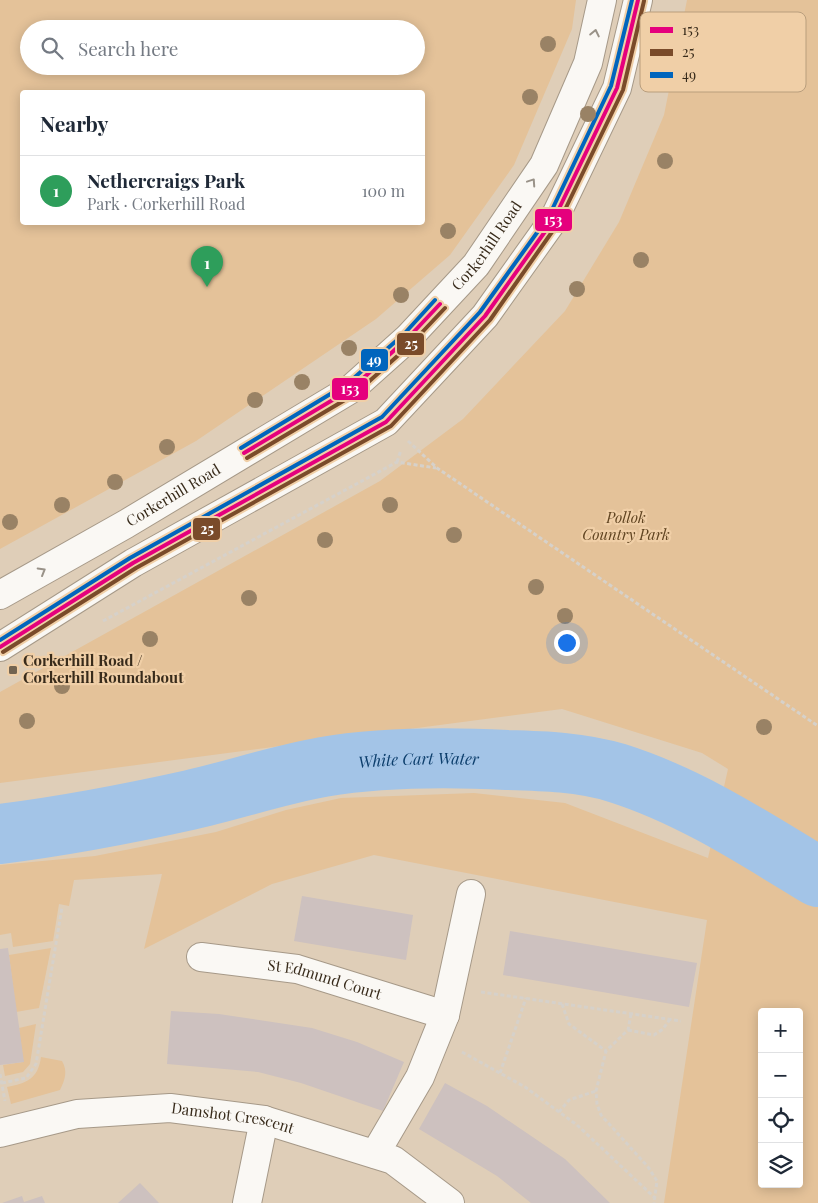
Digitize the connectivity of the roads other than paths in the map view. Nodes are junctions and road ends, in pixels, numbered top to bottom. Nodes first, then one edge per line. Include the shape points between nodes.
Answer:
1 (602, 0) edge
2 (638, 0) edge
3 (0, 596) edge
4 (0, 647) edge
5 (471, 894) dead end
6 (201, 957) dead end
7 (441, 1026) junction
8 (264, 1120) junction
9 (0, 1133) edge
10 (374, 1154) junction
11 (247, 1203) edge
12 (450, 1203) edge

3 -> 1 street, Corkerhill Road via 351,388 408,338 476,265 544,165 588,63
2 - 4 street via 617,88 554,219 485,316 386,422 133,563
5 - 7 street
6 - 7 street, St Edmund Court via 297,969
7 - 10 street via 420,1077
8 - 9 street, Damshot Crescent via 170,1108 77,1114
8 - 10 street, Damshot Crescent
8 - 11 street
10 - 12 street, Damshot Crescent via 393,1160

